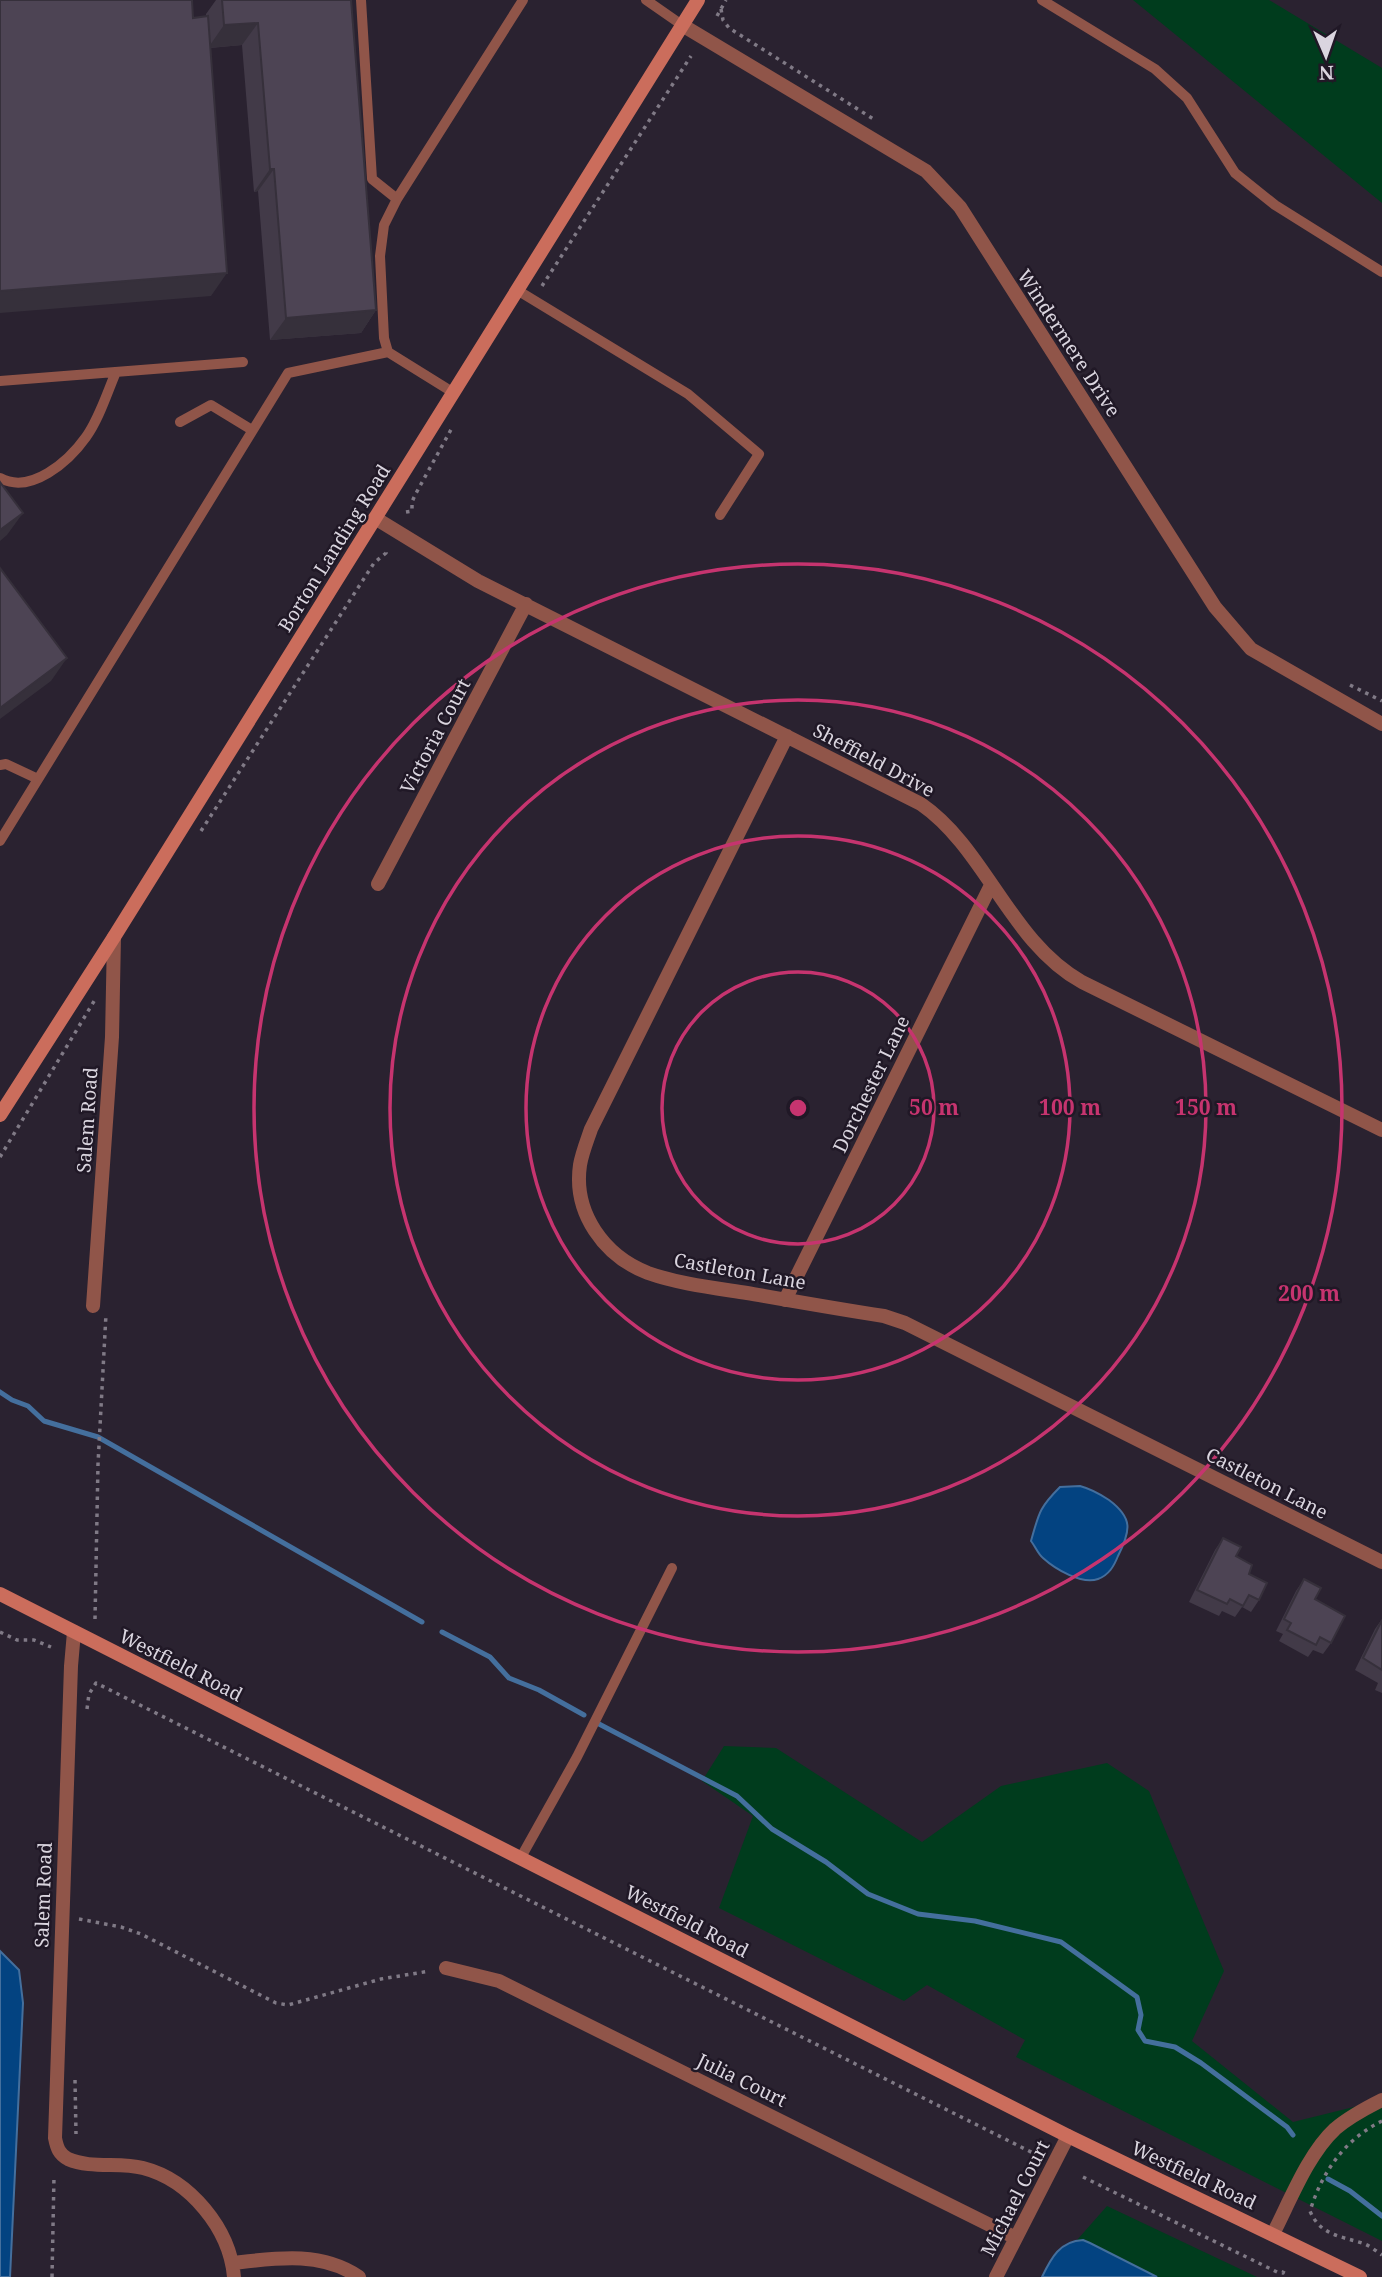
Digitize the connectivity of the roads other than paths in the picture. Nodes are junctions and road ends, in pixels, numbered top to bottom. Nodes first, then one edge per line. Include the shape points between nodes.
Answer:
1 (361, 0) edge
2 (523, 0) edge
3 (646, 0) edge
4 (698, 0) edge
5 (1042, 0) edge
6 (682, 25) junction
7 (397, 198) junction
8 (1382, 272) edge
9 (517, 290) junction
10 (388, 352) junction
11 (243, 362) dead end
12 (116, 372) junction
13 (0, 381) edge
14 (454, 393) junction
15 (180, 422) dead end
16 (253, 430) junction
17 (0, 478) edge
18 (720, 515) dead end
19 (375, 519) junction
20 (526, 604) junction
21 (1382, 724) edge
22 (787, 736) junction
23 (0, 765) edge
24 (38, 779) junction
25 (1, 839) edge
26 (378, 884) dead end
27 (991, 885) junction
28 (114, 937) junction
29 (0, 1115) edge
30 (1382, 1130) edge
31 (785, 1300) junction
32 (100, 1305) road end
33 (1382, 1562) edge
34 (672, 1568) dead end
35 (0, 1594) edge
36 (74, 1632) junction
37 (520, 1859) junction
38 (446, 1968) road end
39 (1382, 2100) edge
40 (1068, 2136) junction
41 (1273, 2234) junction
42 (1016, 2238) junction
43 (234, 2270) edge
44 (359, 2277) edge
45 (996, 2277) edge
46 (1360, 2277) edge

1 - 7 lane via 372,178
2 - 7 lane
3 - 6 lane
4 - 6 street, Borton Landing Road
5 - 8 lane via 1155,69 1187,98 1235,173 1275,205
6 - 9 street, Borton Landing Road
6 - 21 street, Windermere Drive via 926,171 960,207 1214,607 1251,649
7 - 10 lane via 380,246
9 - 14 street, Borton Landing Road
9 - 18 lane via 688,394 759,454
10 - 14 lane
10 - 16 lane via 288,373
11 - 12 lane
12 - 13 lane
12 - 17 lane via 88,435 68,458 19,485
14 - 19 street, Borton Landing Road
15 - 16 lane via 211,405
16 - 24 lane
19 - 20 street, Sheffield Drive via 478,581
19 - 28 street, Borton Landing Road
20 - 22 street, Sheffield Drive
20 - 26 street, Victoria Court
22 - 27 street, Sheffield Drive via 932,812
22 - 31 street, Castleton Lane via 594,1122 579,1179 596,1233 613,1253 635,1267 658,1276
23 - 24 lane
24 - 25 lane
27 - 30 street, Sheffield Drive via 1049,959 1069,975
27 - 31 street, Dorchester Lane
28 - 29 street, Borton Landing Road
28 - 32 street, Salem Road
31 - 33 street, Castleton Lane via 905,1323
34 - 37 lane
35 - 36 street, Westfield Road
36 - 37 street, Westfield Road
36 - 43 street, Salem Road via 56,2147 64,2157 80,2162 143,2168 174,2183 211,2218
37 - 40 street, Westfield Road
38 - 42 street, Julia Court via 499,1981
39 - 41 street via 1331,2134
40 - 41 street, Westfield Road
40 - 42 street, Michael Court
41 - 46 street, Westfield Road
42 - 45 street, Michael Court
43 - 44 street via 299,2258 337,2265

